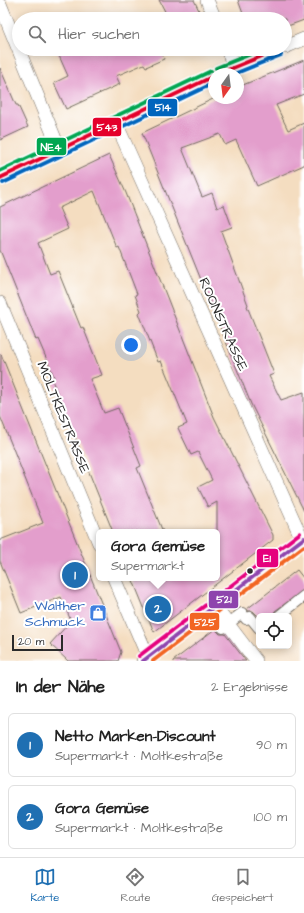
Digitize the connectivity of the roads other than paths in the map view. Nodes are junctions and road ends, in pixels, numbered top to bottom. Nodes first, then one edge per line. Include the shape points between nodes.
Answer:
1 (207, 0) edge
2 (0, 4) edge
3 (212, 12) edge
4 (12, 33) edge
5 (304, 39) edge
6 (292, 44) edge
7 (21, 56) edge
8 (230, 56) edge
9 (262, 56) edge
10 (234, 67) joint
11 (208, 79) edge
12 (116, 123) junction
13 (60, 151) junction
14 (0, 178) edge
15 (0, 303) edge
16 (96, 536) edge
17 (303, 538) edge
18 (115, 581) edge
19 (304, 596) edge
20 (214, 607) junction
21 (283, 613) edge
22 (228, 623) junction
23 (256, 624) edge
24 (146, 659) edge
25 (249, 661) edge
26 (256, 661) edge

1 - 3 street
2 - 4 street
5 - 6 street
7 - 13 street
8 - 10 street
9 - 10 street
11 - 12 street
12 - 13 street
12 - 17 street, ROONSTRASSE
13 - 14 street
15 - 16 street, MOLTKESTRASSE
17 - 20 street
18 - 24 street
19 - 21 street
20 - 22 street
20 - 24 street
22 - 23 street via 242,613 246,619 250,617
22 - 25 street via 223,627
22 - 26 street

